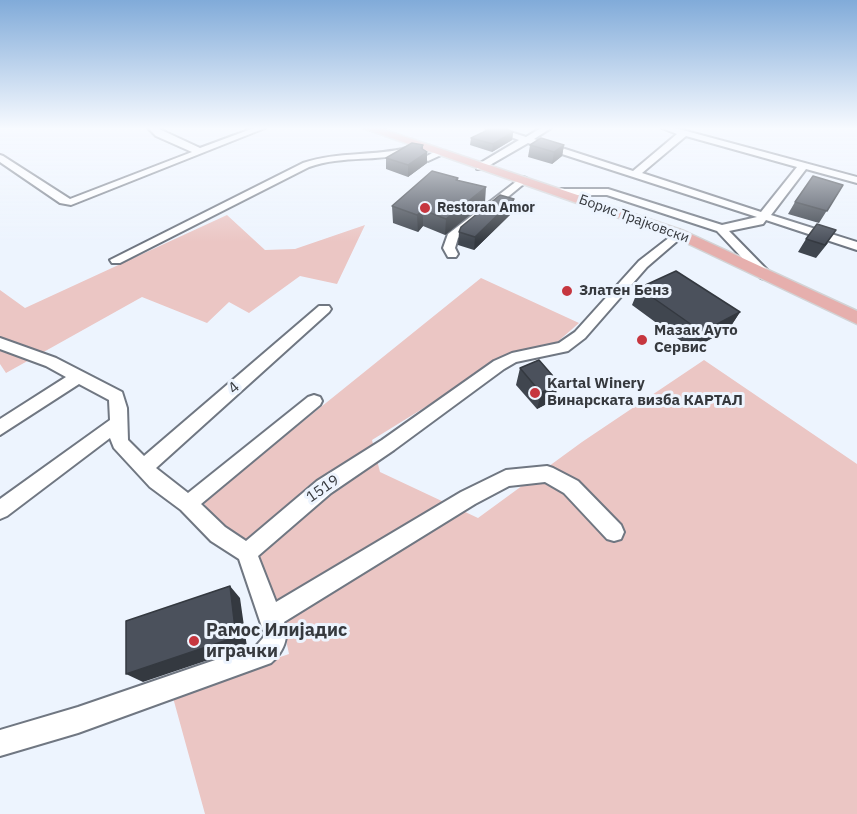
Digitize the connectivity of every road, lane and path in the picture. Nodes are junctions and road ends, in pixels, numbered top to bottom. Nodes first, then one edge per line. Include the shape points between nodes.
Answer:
1 (12, 166) edge
2 (165, 166) edge
3 (304, 166) edge
4 (476, 166) edge
5 (610, 166) edge
6 (645, 166) edge
7 (803, 166) edge
8 (807, 166) edge
9 (480, 167) joint
10 (635, 174) junction
11 (522, 180) junction
12 (857, 180) edge
13 (561, 192) junction
14 (766, 217) junction
15 (721, 229) junction
16 (680, 234) junction
17 (857, 246) edge
18 (452, 254) dead end
19 (116, 260) dead end
20 (766, 275) junction
21 (324, 309) dead end
22 (857, 318) edge
23 (0, 343) edge
24 (79, 376) junction
25 (314, 401) dead end
26 (118, 423) junction
27 (0, 428) edge
28 (144, 467) junction
29 (188, 504) junction
30 (0, 510) edge
31 (614, 532) dead end
32 (247, 553) junction
33 (271, 617) junction
34 (0, 743) edge

1 - 2 street via 71,202
3 - 19 street
4 - 9 main road, Борис Трајковски
5 - 10 street
6 - 10 street
7 - 14 street
8 - 12 street
9 - 11 main road, Борис Трајковски
10 - 14 street
11 - 13 main road, Борис Трајковски
11 - 18 street via 452,237
13 - 15 street via 608,192
13 - 16 main road, Борис Трајковски
14 - 15 street via 759,222
14 - 17 street
15 - 20 street
16 - 20 main road, Борис Трајковски
16 - 32 street, 1519 via 643,264 580,335 564,347 512,358 499,365 316,493
20 - 22 main road, Борис Трајковски
21 - 28 street, 4
23 - 24 street
24 - 26 street via 116,396 120,406
24 - 27 street
25 - 29 street
26 - 28 street via 120,443
26 - 30 street
28 - 29 street
29 - 32 street via 218,534
31 - 33 street via 571,487 546,474 506,478
32 - 33 street
33 - 34 street via 275,638 272,648 263,655

